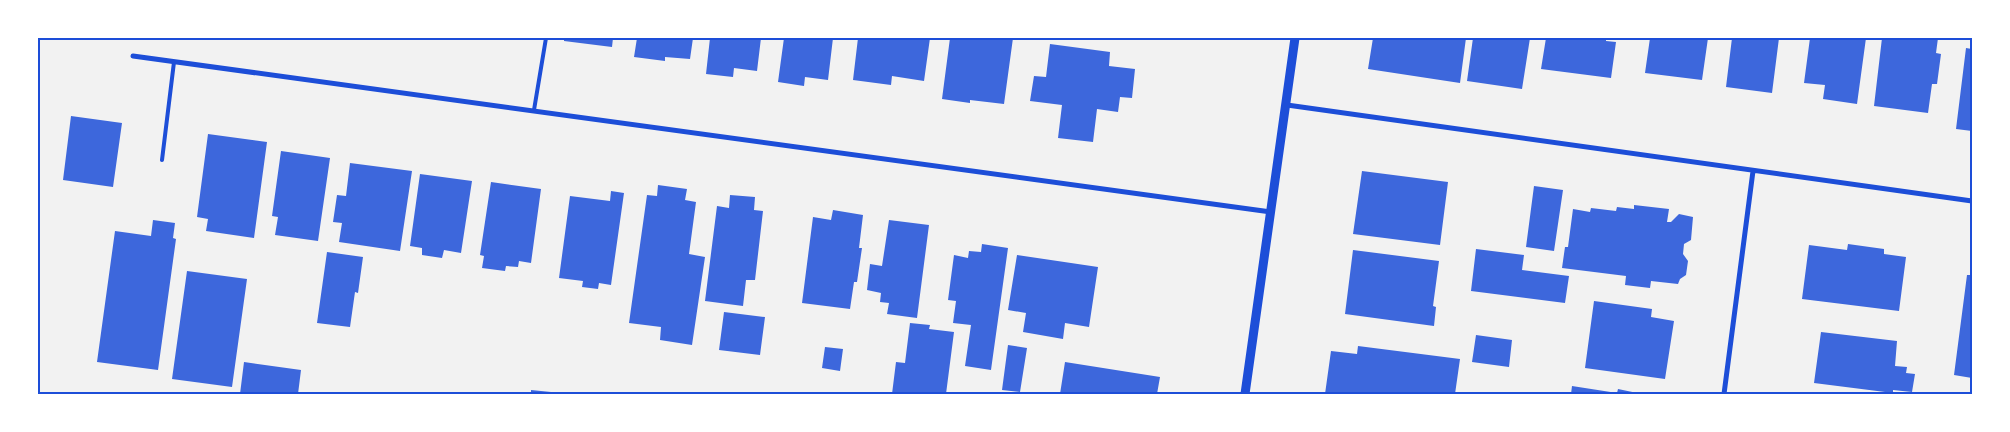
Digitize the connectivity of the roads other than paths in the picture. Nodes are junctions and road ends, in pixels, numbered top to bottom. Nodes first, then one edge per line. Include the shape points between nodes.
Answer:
1 (546, 38) edge
2 (1296, 38) edge
3 (133, 56) dead end
4 (174, 62) junction
5 (1287, 105) junction
6 (534, 110) junction
7 (162, 160) dead end
8 (1753, 171) junction
9 (1972, 202) edge
10 (1270, 212) junction
11 (1245, 394) edge
12 (1724, 394) edge

1 - 6 lane
2 - 5 street
3 - 4 street
4 - 6 street
4 - 7 lane
5 - 8 street
5 - 10 street
6 - 10 street
8 - 9 street
8 - 12 street
10 - 11 street

